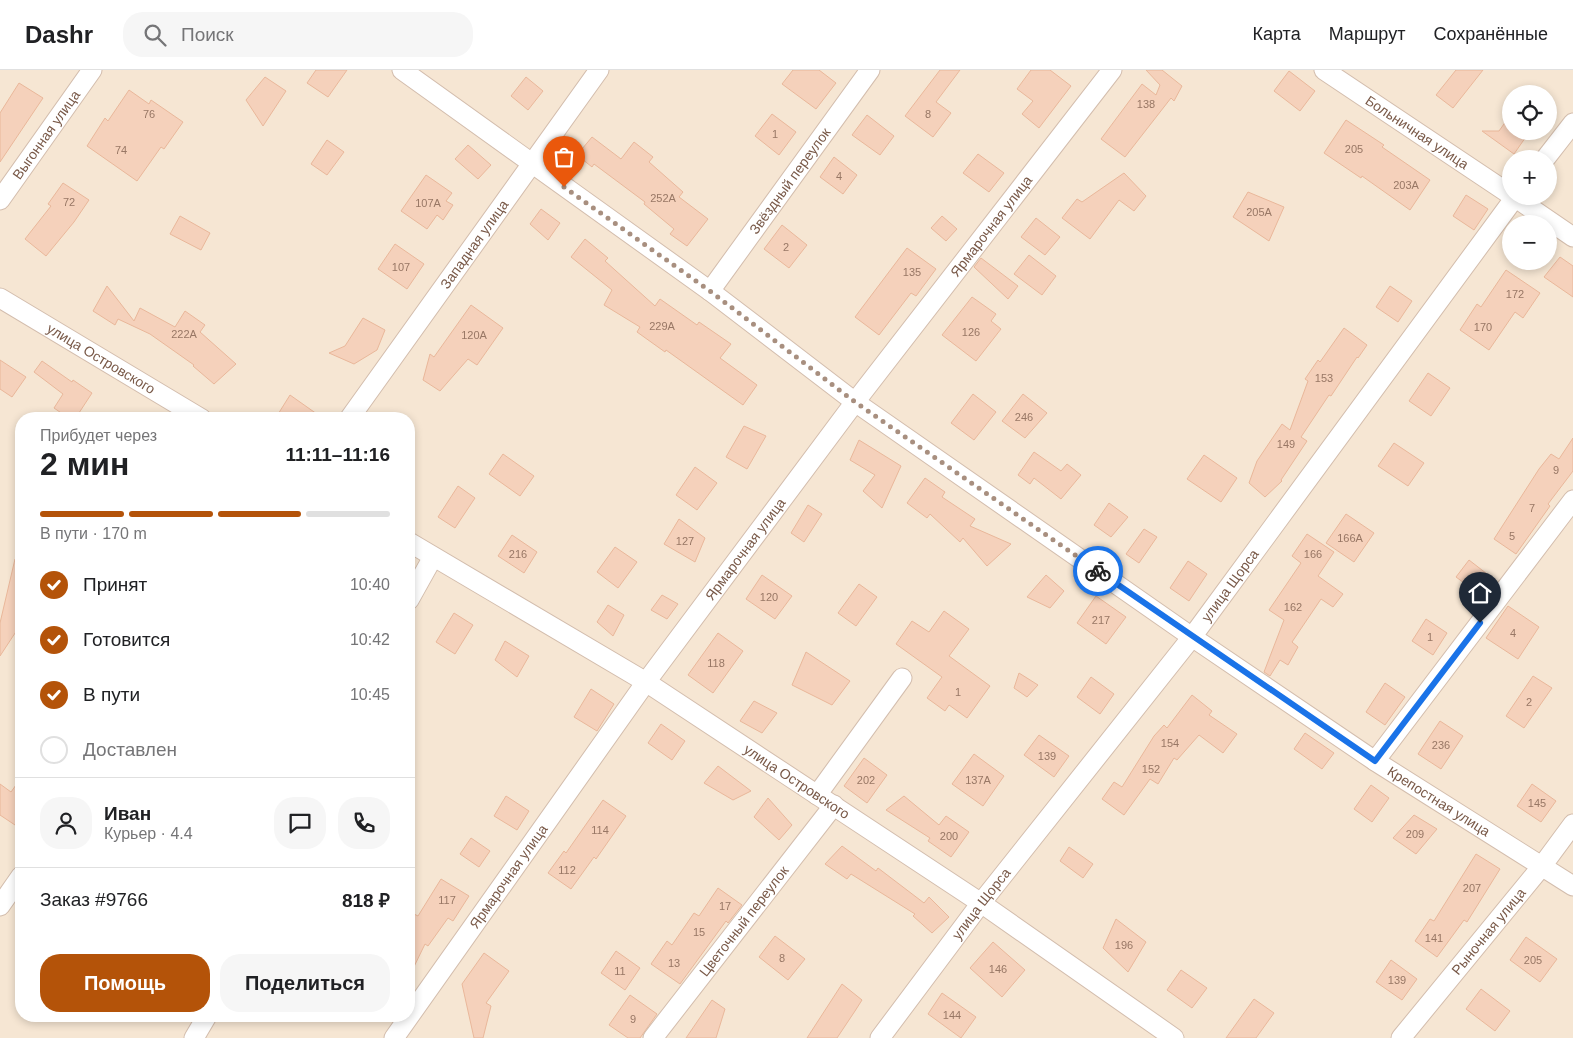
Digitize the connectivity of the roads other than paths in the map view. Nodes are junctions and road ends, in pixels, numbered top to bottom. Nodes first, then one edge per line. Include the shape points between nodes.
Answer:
1 (92, 70) edge
2 (402, 70) edge
3 (599, 70) edge
4 (870, 70) edge
5 (1112, 70) edge
6 (1324, 70) edge
7 (1573, 123) edge
8 (1552, 150) edge
9 (531, 164) junction
10 (1502, 188) edge
11 (0, 200) edge
12 (1507, 205) edge
13 (1527, 205) edge
14 (1573, 236) edge
15 (710, 291) junction
16 (0, 298) edge
17 (855, 402) junction
18 (190, 412) edge
19 (355, 412) edge
20 (1573, 500) edge
21 (415, 546) edge
22 (433, 557) junction
23 (415, 589) edge
24 (1192, 637) junction
25 (902, 678) dead end
26 (646, 682) junction
27 (1375, 761) junction
28 (817, 795) junction
29 (834, 805) junction
30 (1573, 824) edge
31 (1542, 866) junction
32 (15, 885) edge
33 (1573, 886) edge
34 (981, 903) junction
35 (0, 906) edge
36 (415, 1008) edge
37 (203, 1022) edge
38 (405, 1022) edge
39 (194, 1038) edge
40 (394, 1038) edge
41 (653, 1038) edge
42 (880, 1038) edge
43 (1174, 1038) edge
44 (1402, 1038) edge

1 - 11 street, Выгонная улица
2 - 9 street, Крепостная улица
3 - 9 street, Западная улица
4 - 15 street, Звёздный переулок
5 - 17 street, Ярмарочная улица
6 - 10 street, Больничная улица
7 - 8 street
9 - 15 street, Крепостная улица
9 - 19 street, Западная улица
12 - 24 street, улица Щорса
13 - 14 street, Больничная улица
15 - 17 street, Крепостная улица
16 - 18 street, улица Островского
17 - 24 street, Крепостная улица
17 - 26 street, Ярмарочная улица
20 - 27 street
21 - 22 street, улица Островского
22 - 23 street
22 - 26 street, улица Островского
24 - 27 street, Крепостная улица
24 - 34 street, улица Щорса
25 - 28 street
26 - 28 street, улица Островского
26 - 36 street, Ярмарочная улица
27 - 31 street, Крепостная улица
28 - 29 street, улица Островского
29 - 34 street, улица Островского
29 - 41 street, Цветочный переулок
30 - 31 street, Рыночная улица
31 - 33 street, Крепостная улица
31 - 44 street, Рыночная улица
32 - 35 street
34 - 42 street, улица Щорса
34 - 43 street, улица Островского
37 - 39 street
38 - 40 street, Ярмарочная улица

